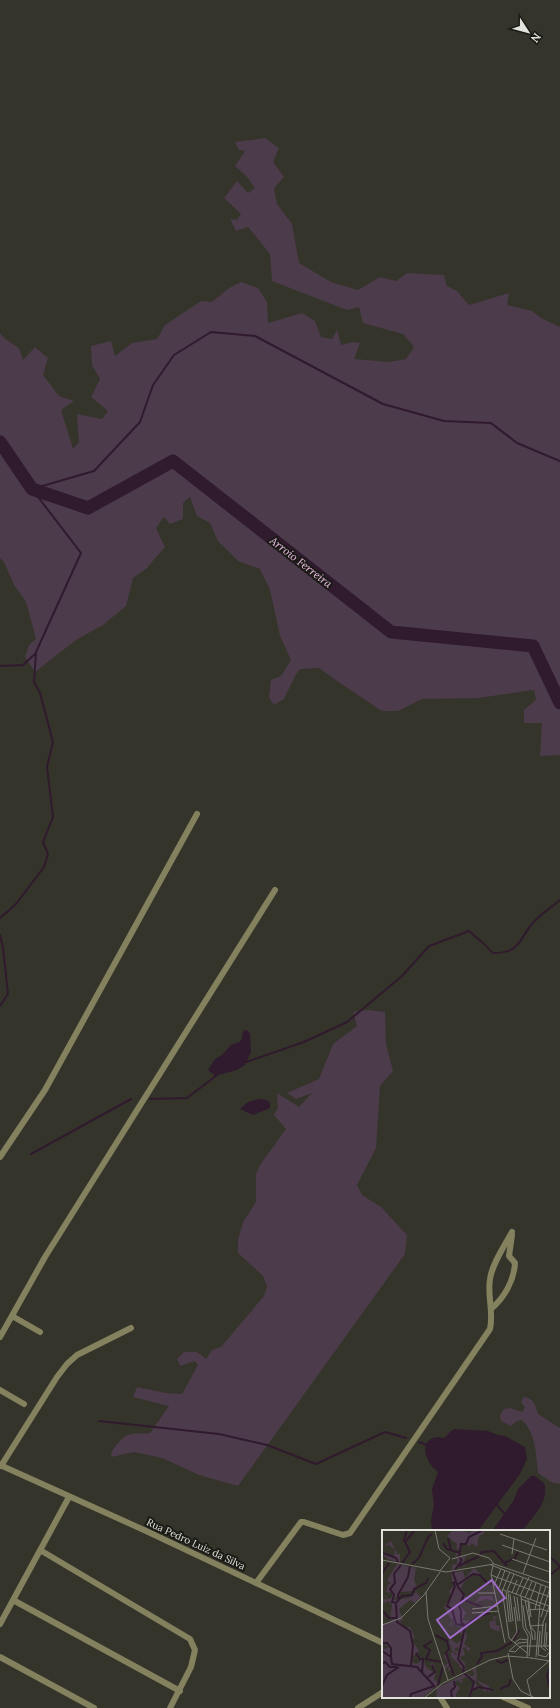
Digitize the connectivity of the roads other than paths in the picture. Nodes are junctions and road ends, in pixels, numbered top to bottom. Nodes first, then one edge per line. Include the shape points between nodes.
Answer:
1 (197, 814) dead end
2 (275, 890) dead end
3 (0, 1157) edge
4 (491, 1310) junction
5 (12, 1316) junction
6 (131, 1328) dead end
7 (40, 1332) dead end
8 (0, 1336) edge
9 (0, 1390) edge
10 (24, 1404) dead end
11 (1, 1466) edge
12 (69, 1497) junction
13 (40, 1550) junction
14 (256, 1583) junction
15 (13, 1600) junction
16 (0, 1624) edge
17 (382, 1643) edge
18 (0, 1657) edge
19 (180, 1691) junction
20 (382, 1693) edge
21 (441, 1698) edge
22 (505, 1698) edge
23 (94, 1708) edge
24 (170, 1708) edge
25 (358, 1708) edge
26 (447, 1708) edge
27 (528, 1708) edge

1 - 3 street via 45,1090
2 - 5 street via 50,1250
4 - 4 street via 508,1288 514,1273 515,1263 509,1256 512,1232 490,1279
4 - 14 street via 490,1328 350,1533 343,1535 301,1522
5 - 7 street
5 - 8 street
6 - 11 street via 77,1355 67,1364
9 - 10 street
11 - 12 street, Rua Pedro Luiz da Silva
12 - 13 street
12 - 14 street, Rua Pedro Luiz da Silva
13 - 15 street
13 - 19 street via 190,1639 195,1650 191,1667
14 - 17 street, Rua Pedro Luiz da Silva
15 - 16 street
15 - 19 street
18 - 23 street
19 - 24 street
20 - 25 street
21 - 26 street
22 - 27 street

